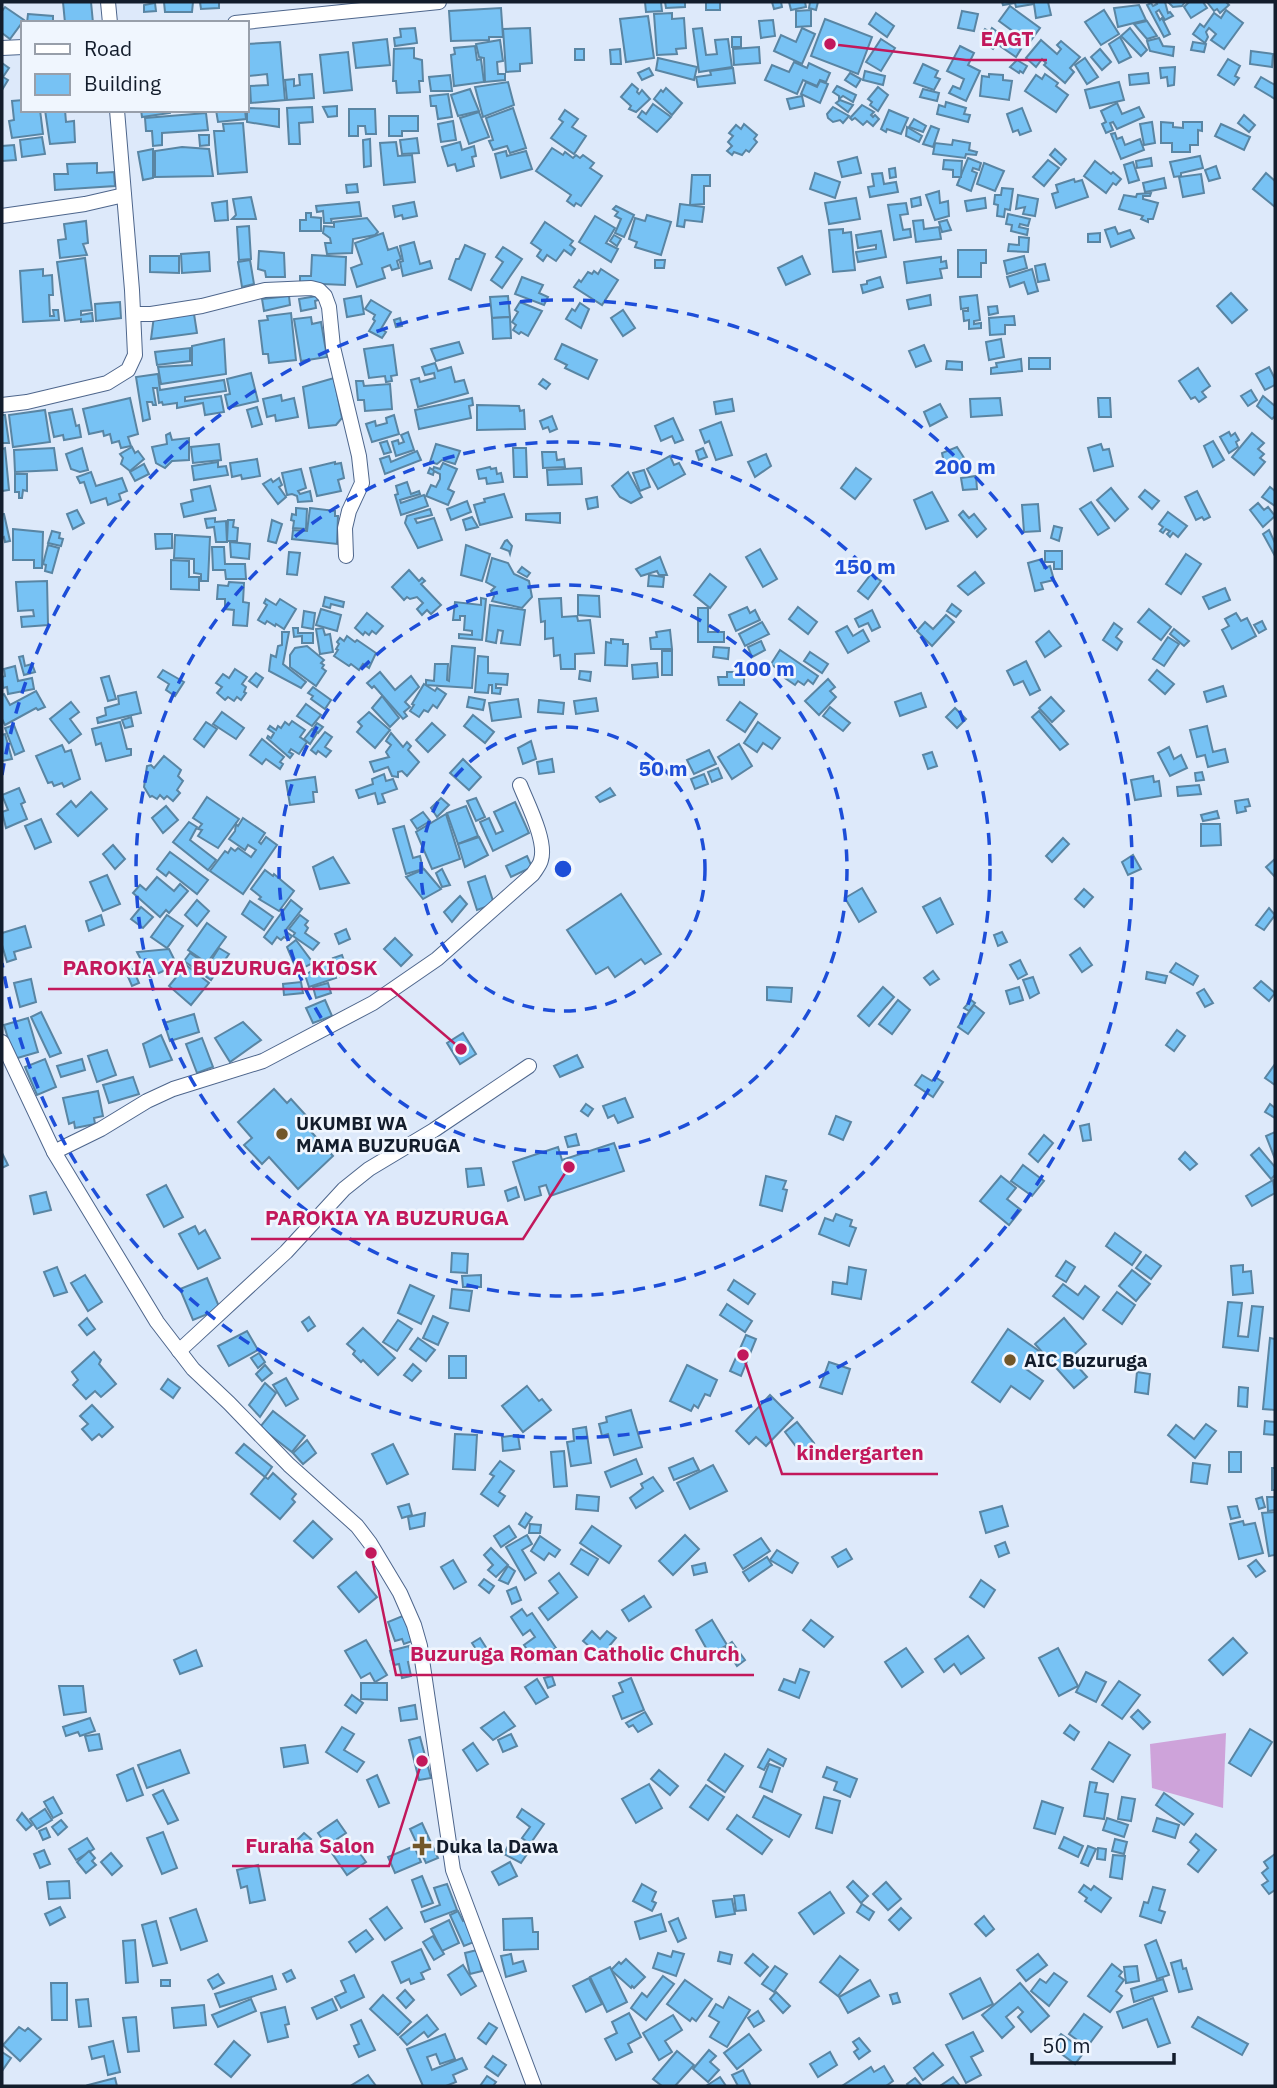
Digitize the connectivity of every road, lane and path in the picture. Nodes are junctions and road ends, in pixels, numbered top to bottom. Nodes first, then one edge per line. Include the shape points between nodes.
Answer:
1 (108, 2) edge
2 (439, 2) edge
3 (110, 21) edge
4 (248, 22) edge
5 (21, 47) edge
6 (2, 48) edge
7 (117, 112) edge
8 (124, 195) junction
9 (2, 216) edge
10 (134, 314) junction
11 (2, 405) edge
12 (346, 556) dead end
13 (520, 785) dead end
14 (2, 1042) edge
15 (528, 1066) dead end
16 (54, 1152) junction
17 (179, 1351) junction
18 (534, 2086) edge

1 - 3 street
2 - 4 street
5 - 6 street
7 - 8 street
8 - 9 street
8 - 10 street
10 - 11 street via 135,355 119,377
10 - 12 street via 202,306 265,290 311,288 325,296 362,483 345,528
13 - 16 street via 541,843 539,865 437,959 373,1003 263,1061 173,1089
14 - 16 street
15 - 17 street via 344,1189 286,1252
16 - 17 street
17 - 18 street via 289,1465 357,1526 400,1593 420,1646 453,1870

